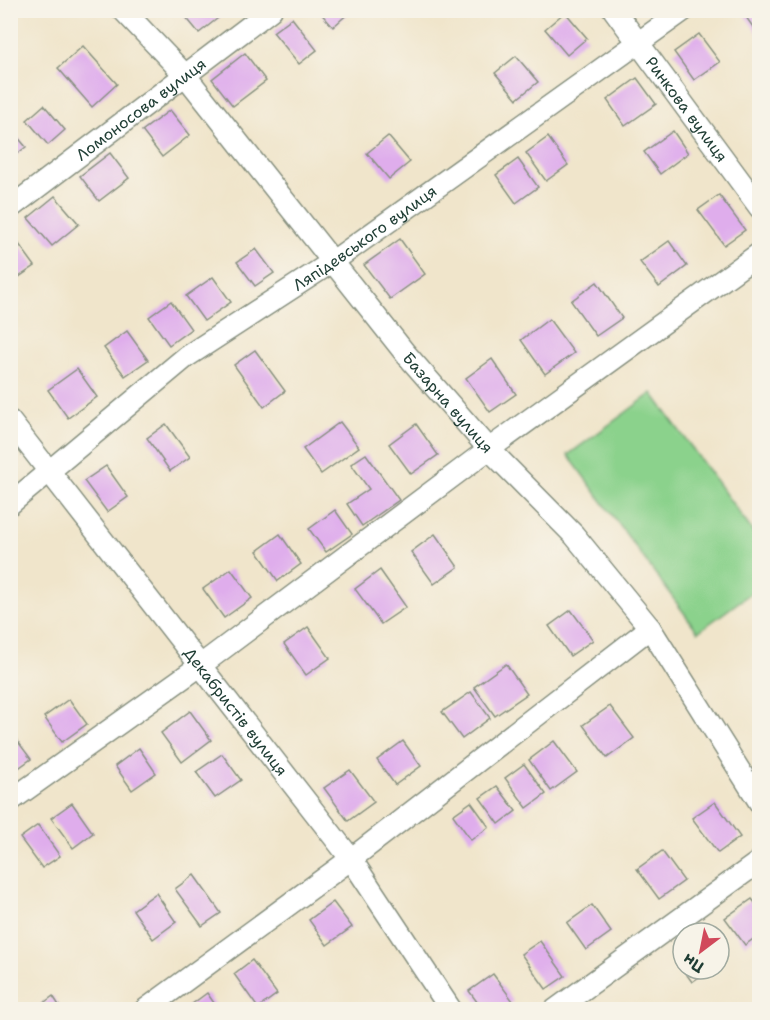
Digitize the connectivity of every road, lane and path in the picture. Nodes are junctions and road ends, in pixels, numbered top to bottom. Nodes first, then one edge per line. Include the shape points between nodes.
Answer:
1 (123, 10) edge
2 (271, 10) edge
3 (614, 10) edge
4 (684, 10) edge
5 (638, 44) junction
6 (185, 75) junction
7 (10, 208) edge
8 (759, 208) edge
9 (759, 253) edge
10 (332, 262) junction
11 (10, 421) edge
12 (489, 449) junction
13 (50, 472) junction
14 (10, 504) edge
15 (650, 628) junction
16 (201, 666) junction
17 (10, 801) edge
18 (759, 803) edge
19 (351, 859) junction
20 (759, 861) edge
21 (145, 1010) edge
22 (451, 1010) edge
23 (555, 1010) edge

1 - 6 street, Базарна вулиця
2 - 6 street, Ломоносова вулиця
3 - 5 street, Ринкова вулиця
4 - 5 street, Ляпідевського вулиця
5 - 8 street, Ринкова вулиця
5 - 10 street, Ляпідевського вулиця
6 - 7 street, Ломоносова вулиця
6 - 10 street, Базарна вулиця
9 - 12 street
10 - 12 street, Базарна вулиця
10 - 13 street, Ляпідевського вулиця via 186,357
11 - 13 street, Декабристів вулиця
12 - 15 street, Базарна вулиця via 574,536
12 - 16 street
13 - 14 street, Ляпідевського вулиця
13 - 16 street, Декабристів вулиця
15 - 18 street, Базарна вулиця
15 - 19 street
16 - 17 street
16 - 19 street, Декабристів вулиця
19 - 21 street
19 - 22 street, Декабристів вулиця
20 - 23 street

